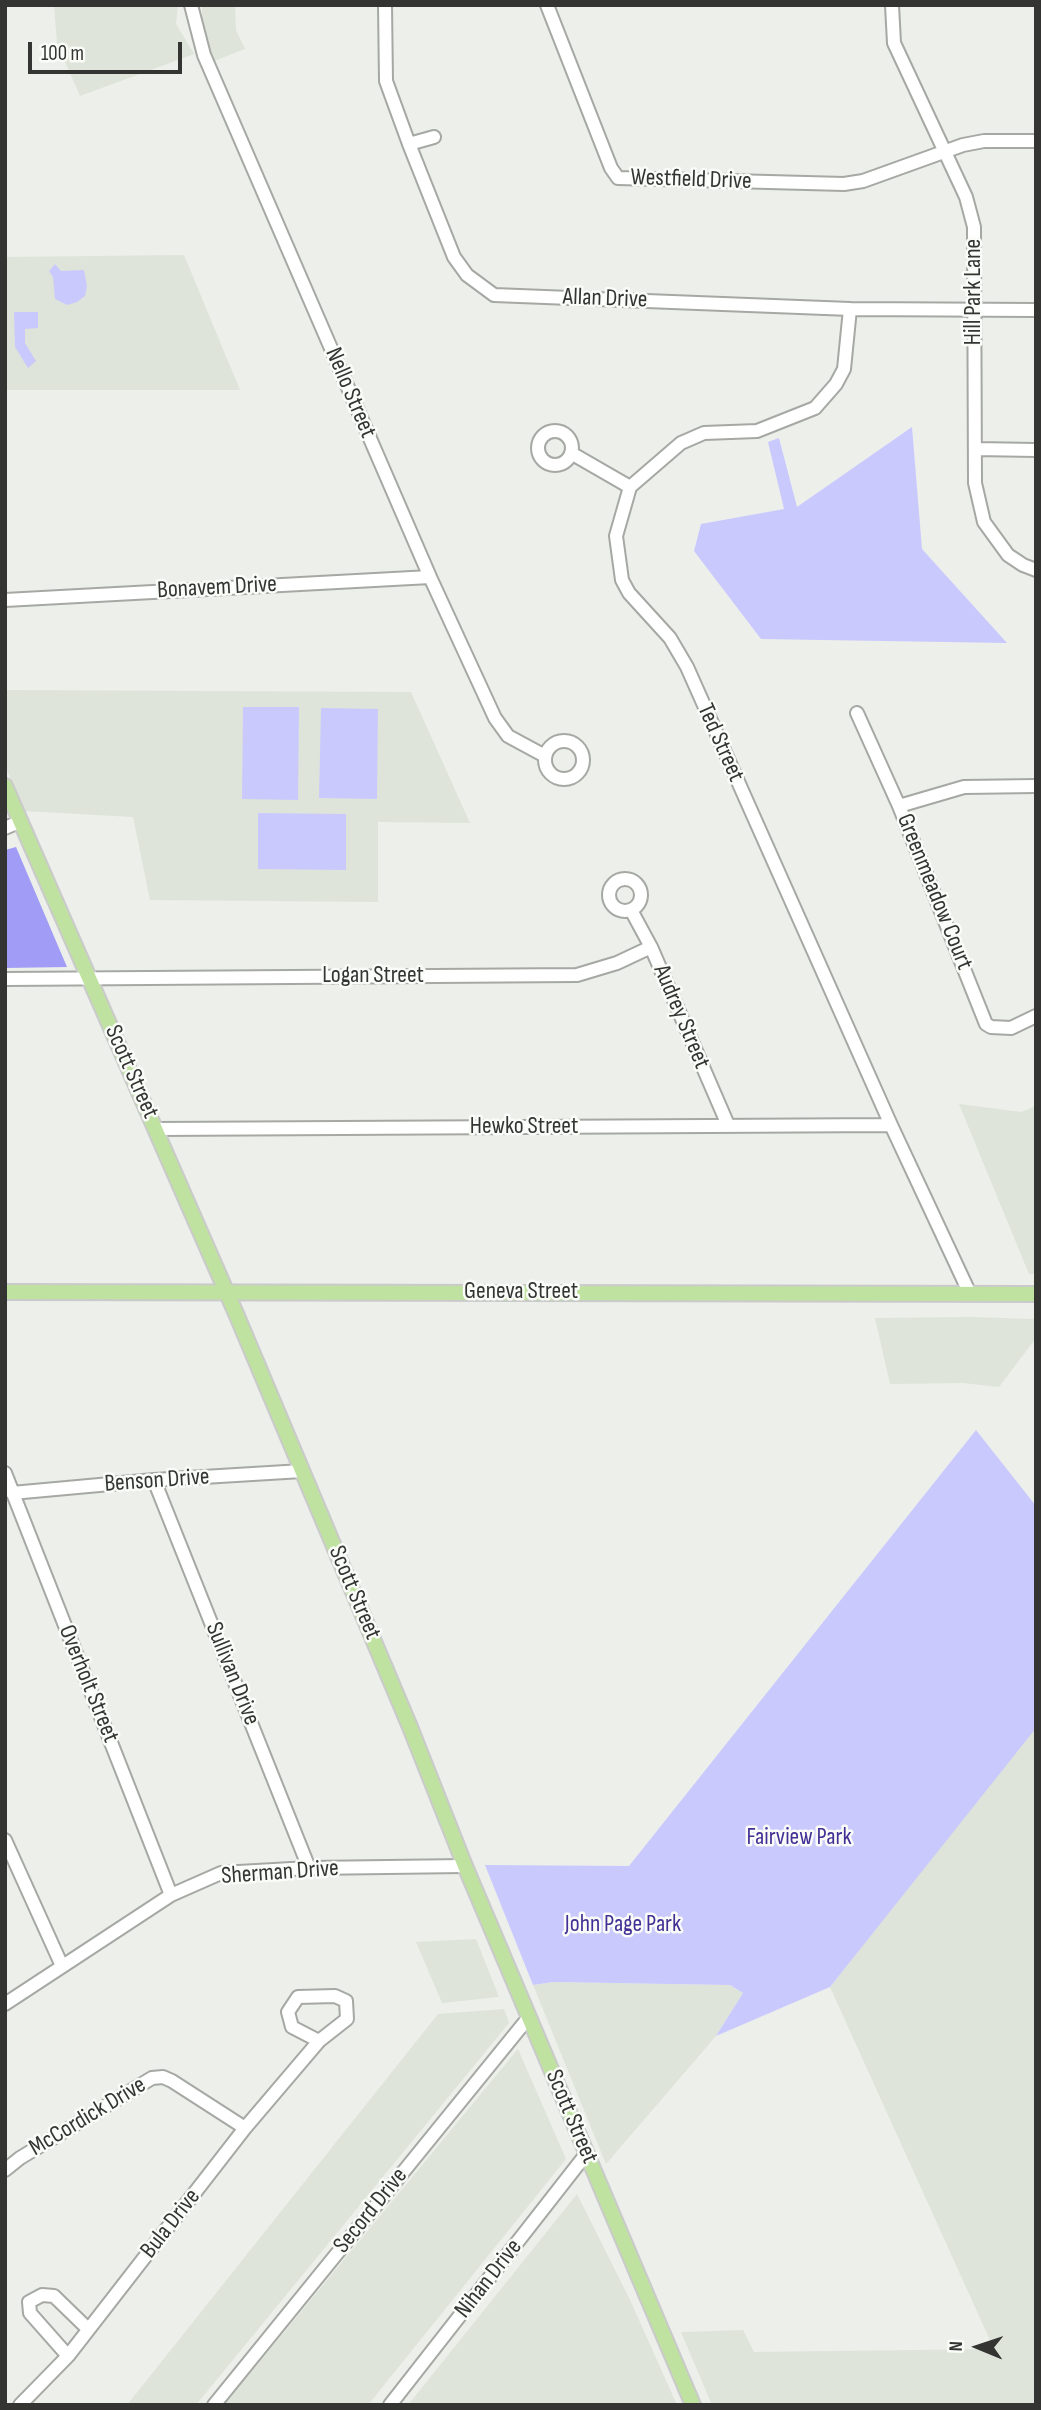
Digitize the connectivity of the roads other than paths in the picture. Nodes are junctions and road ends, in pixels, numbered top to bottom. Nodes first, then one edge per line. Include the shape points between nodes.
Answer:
1 (191, 5) edge
2 (385, 5) edge
3 (547, 5) edge
4 (892, 5) edge
5 (434, 136) dead end
6 (1036, 141) edge
7 (409, 145) junction
8 (945, 151) junction
9 (849, 309) junction
10 (974, 310) junction
11 (1036, 310) edge
12 (976, 449) junction
13 (1036, 450) edge
14 (571, 453) dead end
15 (630, 487) junction
16 (1036, 570) edge
17 (430, 577) junction
18 (5, 600) edge
19 (857, 713) dead end
20 (545, 756) dead end
21 (5, 786) edge
22 (1036, 786) edge
23 (899, 806) junction
24 (21, 821) junction
25 (5, 828) edge
26 (631, 910) dead end
27 (651, 947) junction
28 (89, 978) junction
29 (5, 979) edge
30 (1036, 1016) edge
31 (728, 1125) junction
32 (891, 1125) junction
33 (157, 1129) junction
34 (227, 1291) junction
35 (5, 1292) edge
36 (970, 1294) junction
37 (1036, 1294) edge
38 (302, 1471) junction
39 (5, 1473) edge
40 (154, 1479) junction
41 (12, 1493) junction
42 (5, 1840) edge
43 (465, 1866) junction
44 (309, 1868) junction
45 (171, 1895) junction
46 (62, 1966) junction
47 (5, 2004) edge
48 (529, 2017) junction
49 (319, 2041) junction
50 (245, 2128) junction
51 (587, 2154) junction
52 (5, 2170) edge
53 (88, 2329) junction
54 (68, 2356) junction
55 (20, 2405) edge
56 (214, 2405) edge
57 (390, 2405) edge
58 (693, 2405) edge

1 - 17 street, Nello Street via 204,55
2 - 7 street, Allan Drive via 386,81
3 - 8 street, Westfield Drive via 618,178 844,184
4 - 8 street, Hill Park Lane via 894,43
5 - 7 street
6 - 8 street via 984,141
7 - 9 street, Allan Drive via 454,257 467,275 494,295
8 - 10 street, Hill Park Lane via 974,227
9 - 10 street, Allan Drive
9 - 15 street via 845,369 815,408 757,431 704,433 681,443
10 - 11 street, Allan Drive
10 - 12 street, Hill Park Lane
12 - 13 street
12 - 16 street, Hill Park Lane via 975,483 984,522 1008,555
14 - 15 street
15 - 32 street, Ted Street via 616,536 622,580 670,638 687,667
17 - 18 street, Bonavem Drive
17 - 20 street, Nello Street via 495,718 508,736
19 - 23 street, Greenmeadow Court
21 - 24 main road, Scott Street
22 - 23 street via 964,787
23 - 30 street, Greenmeadow Court via 986,1024 1011,1028
24 - 25 street
24 - 28 main road, Scott Street
26 - 27 street, Audrey Street
27 - 28 street, Logan Street via 577,975
27 - 31 street, Audrey Street
28 - 29 street, Logan Street
28 - 33 main road, Scott Street
31 - 32 street, Hewko Street
31 - 33 street, Hewko Street
32 - 36 street, Ted Street
33 - 34 main road, Scott Street
34 - 35 main road, Geneva Street
34 - 36 main road, Geneva Street
34 - 38 main road, Scott Street
36 - 37 main road, Geneva Street
38 - 40 street, Benson Drive
38 - 43 main road, Scott Street
39 - 41 street, Overholt Street
40 - 41 street, Benson Drive
40 - 44 street, Sullivan Drive
41 - 45 street, Overholt Street
42 - 46 street
43 - 44 street, Sherman Drive
43 - 48 main road, Scott Street
44 - 45 street, Sherman Drive via 220,1872
45 - 46 street, Sherman Drive
46 - 47 street, Sherman Drive
48 - 51 main road, Scott Street
48 - 56 street, Secord Drive
49 - 49 street, Bula Drive via 292,2027 288,2012 298,1997 335,1996 346,2001 346,2019
49 - 50 street, Bula Drive
50 - 52 street, McCordick Drive via 172,2081 152,2078
50 - 53 street, Bula Drive
51 - 57 street, Nihan Drive
51 - 58 main road, Scott Street
53 - 54 street, Bula Drive
53 - 54 street via 54,2296 42,2295 29,2302 30,2313
54 - 55 street, Bula Drive

